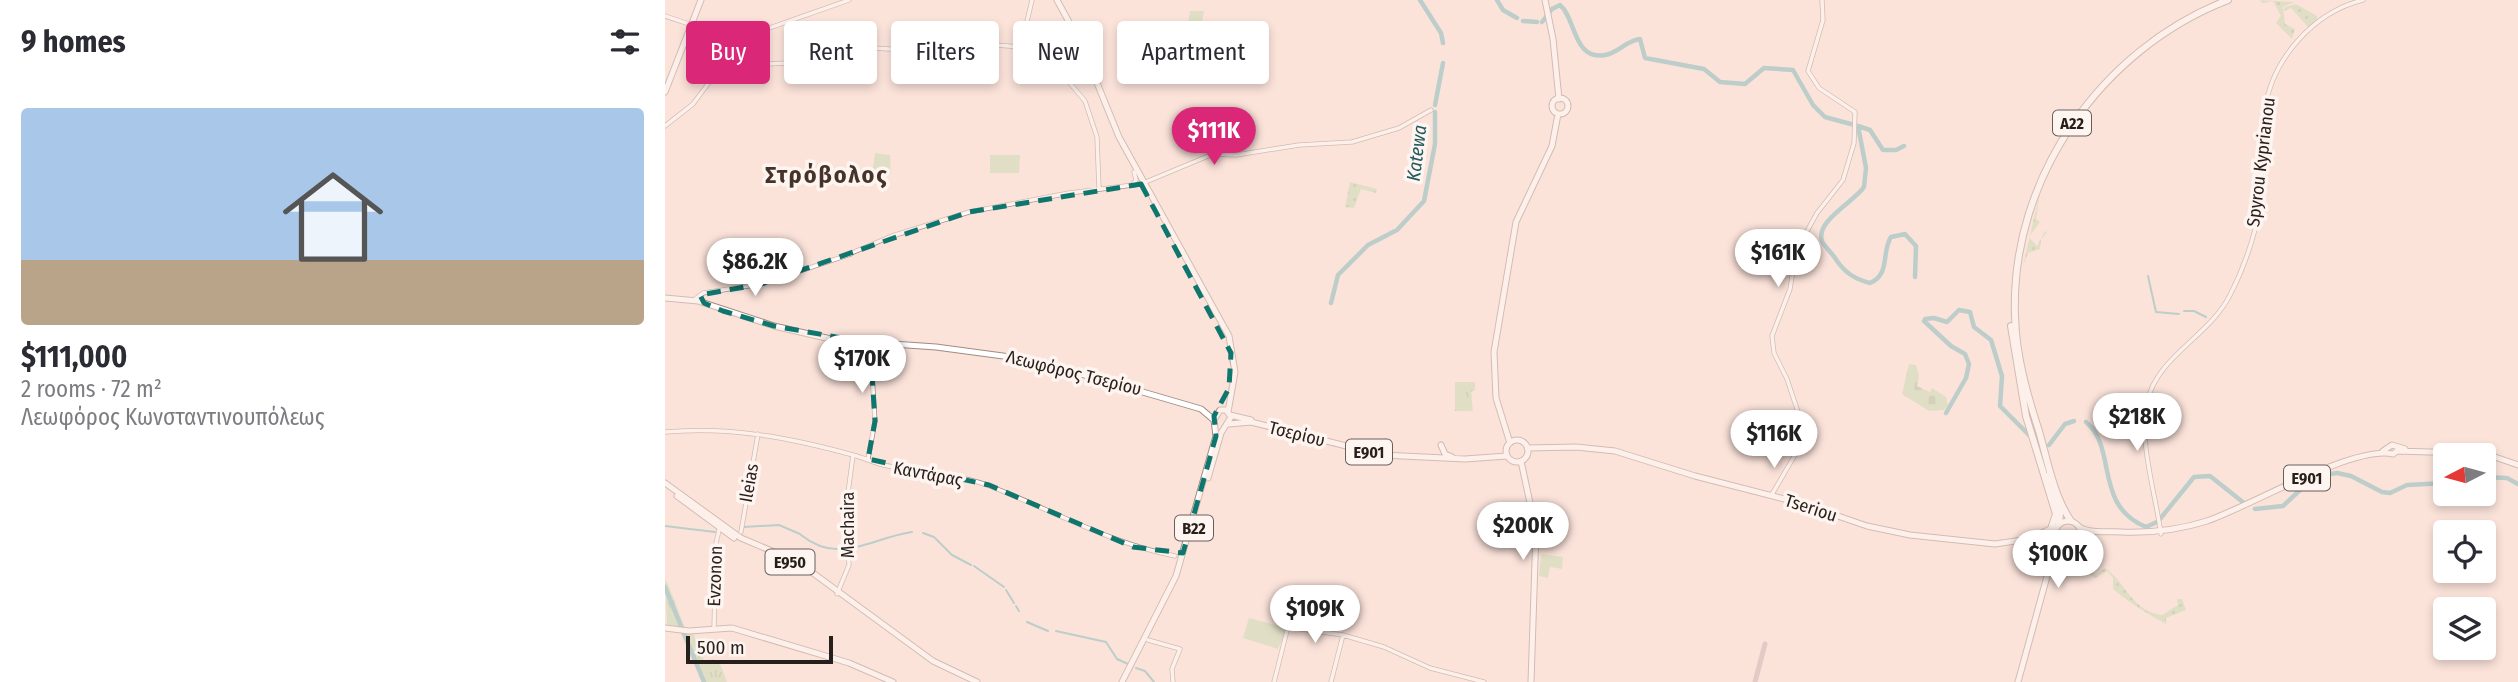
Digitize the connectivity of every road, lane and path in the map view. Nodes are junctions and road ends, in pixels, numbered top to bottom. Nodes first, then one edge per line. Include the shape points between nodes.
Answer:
1 (701, 0) edge
2 (849, 0) edge
3 (1032, 0) edge
4 (1056, 0) edge
5 (1822, 0) edge
6 (2218, 0) edge
7 (2228, 0) edge
8 (2364, 0) edge
9 (1546, 1) edge
10 (665, 16) edge
11 (690, 21) edge
12 (1027, 21) edge
13 (686, 23) edge
14 (770, 28) edge
15 (686, 32) edge
16 (1013, 46) edge
17 (770, 64) edge
18 (709, 84) edge
19 (1071, 84) edge
20 (665, 92) edge
21 (1560, 99) junction
22 (1431, 110) dead end
23 (1559, 114) junction
24 (665, 126) edge
25 (1135, 173) junction
26 (1142, 186) junction
27 (1128, 187) junction
28 (1099, 189) junction
29 (665, 298) edge
30 (701, 300) junction
31 (2013, 313) junction
32 (870, 343) junction
33 (1154, 393) junction
34 (1219, 410) junction
35 (1229, 413) junction
36 (1215, 422) junction
37 (1228, 425) junction
38 (665, 432) edge
39 (758, 434) junction
40 (1512, 442) junction
41 (1527, 450) junction
42 (853, 454) junction
43 (1505, 454) junction
44 (1431, 456) junction
45 (1453, 457) junction
46 (868, 459) junction
47 (1519, 461) junction
48 (2518, 464) edge
49 (665, 485) edge
50 (1771, 497) junction
51 (2235, 511) junction
52 (2071, 521) junction
53 (720, 526) junction
54 (2057, 527) junction
55 (2079, 527) junction
56 (741, 532) dead end
57 (2161, 532) junction
58 (2080, 537) junction
59 (2029, 540) junction
60 (2057, 540) junction
61 (2064, 546) junction
62 (1183, 553) junction
63 (2052, 555) junction
64 (1175, 556) junction
65 (1180, 562) junction
66 (838, 593) junction
67 (1292, 611) dead end
68 (1287, 627) junction
69 (665, 628) edge
70 (714, 628) junction
71 (1343, 635) junction
72 (1151, 638) junction
73 (956, 679) edge
74 (893, 682) edge
75 (968, 682) edge
76 (977, 682) edge
77 (1124, 682) edge
78 (1173, 682) edge
79 (1274, 682) edge
80 (1331, 682) edge
81 (1484, 682) edge
82 (1530, 682) edge
83 (2018, 682) edge

1 - 11 main road
2 - 14 street
3 - 12 street
4 - 25 main road
4 - 26 main road via 1082,46
5 - 50 street via 1823,20 1809,74 1832,100 1855,112 1855,130 1843,180 1796,251 1790,289 1773,331 1773,349 1806,436
6 - 31 highway, A22 via 2168,25 2133,52 2098,85 2065,128 2025,215
7 - 31 highway, A22 via 2147,44 2077,116 2032,204
8 - 57 street, Spyrou Kyprianou via 2314,26 2279,67 2265,108 2257,220 2235,283 2211,324 2156,377 2146,404 2145,424
9 - 21 main road
10 - 13 street
15 - 20 main road
16 - 17 street via 995,45 952,54 873,48 806,62
18 - 24 street via 693,104
19 - 28 street via 1085,101 1097,137
21 - 23 main road via 1553,106
21 - 23 main road via 1568,108
22 - 26 street via 1399,128 1352,142 1213,154
23 - 40 main road via 1552,146 1516,222 1494,352 1496,398
25 - 26 main road
25 - 27 street via 1136,182
26 - 27 street
26 - 34 main road via 1227,339 1231,380
26 - 35 main road via 1230,338 1235,372
27 - 28 street
28 - 30 street via 938,221 761,284
29 - 30 main road, Λεωφόρος Τσερίου
30 - 32 main road, Λεωφόρος Τσερίου via 814,336
31 - 52 highway, A22 via 2027,395
31 - 54 highway, A22 via 2023,391 2060,513
31 - 59 highway via 2019,382 2056,514 2051,529
32 - 33 main road, Λεωφόρος Τσερίου via 1012,356
32 - 46 street via 875,421
33 - 34 main road, Λεωφόρος Τσερίου
33 - 36 main road, Λεωφόρος Τσερίου via 1201,409
34 - 35 main road, Τσερίου
34 - 36 main road
35 - 37 main road
35 - 44 main road, Τσερίου / E901 via 1381,452
36 - 37 main road, Λεωφόρος Τσερίου
36 - 62 main road, B22 via 1216,436
37 - 43 main road, Τσερίου / E901 via 1251,422 1382,455 1489,458
37 - 72 main road, B22 via 1217,446 1181,573
38 - 39 street, Καντάρας via 708,429
39 - 42 street, Καντάρας
39 - 56 street, Ileias
40 - 41 main road via 1521,442
40 - 43 main road
41 - 47 main road
41 - 50 main road, Tseriou via 1576,447 1615,451
42 - 46 street, Καντάρας
42 - 66 street, Machaira via 846,508 848,568
43 - 45 main road, E901
43 - 47 main road
44 - 45 main road, Τσερίου / E901
44 - 45 main road via 1439,453 1441,445 1444,454
46 - 64 street, Καντάρας via 989,485 1099,535
47 - 82 main road via 1535,543
47 - 82 main road via 1537,531
48 - 51 main road, E901 via 2493,456 2390,445 2388,451 2359,457
49 - 53 main road, E950
50 - 59 main road, Tseriou via 1910,535 1975,544
50 - 60 main road, Tseriou via 1866,529 1909,538 1976,547
51 - 57 main road, E901
51 - 57 main road, E901 via 2191,529
52 - 54 main road
52 - 55 main road
53 - 66 main road, E950 via 740,541 796,565
53 - 70 street, Evzonon
54 - 59 main road, Tseriou
54 - 60 main road
55 - 57 main road, E901
55 - 58 main road
57 - 58 main road, E901
58 - 61 main road via 2073,546
60 - 61 main road
60 - 63 main road
61 - 63 main road
62 - 64 street
62 - 65 main road, B22
63 - 83 main road
64 - 65 street
65 - 77 main road, B22
66 - 73 main road, E950
66 - 76 main road, E950 via 933,661
67 - 68 street
68 - 71 street
68 - 79 street
69 - 70 main road
70 - 74 main road via 733,628 830,657
71 - 80 street
71 - 81 street via 1430,668
72 - 77 main road, B22
72 - 78 street via 1180,649
73 - 75 main road, E950

